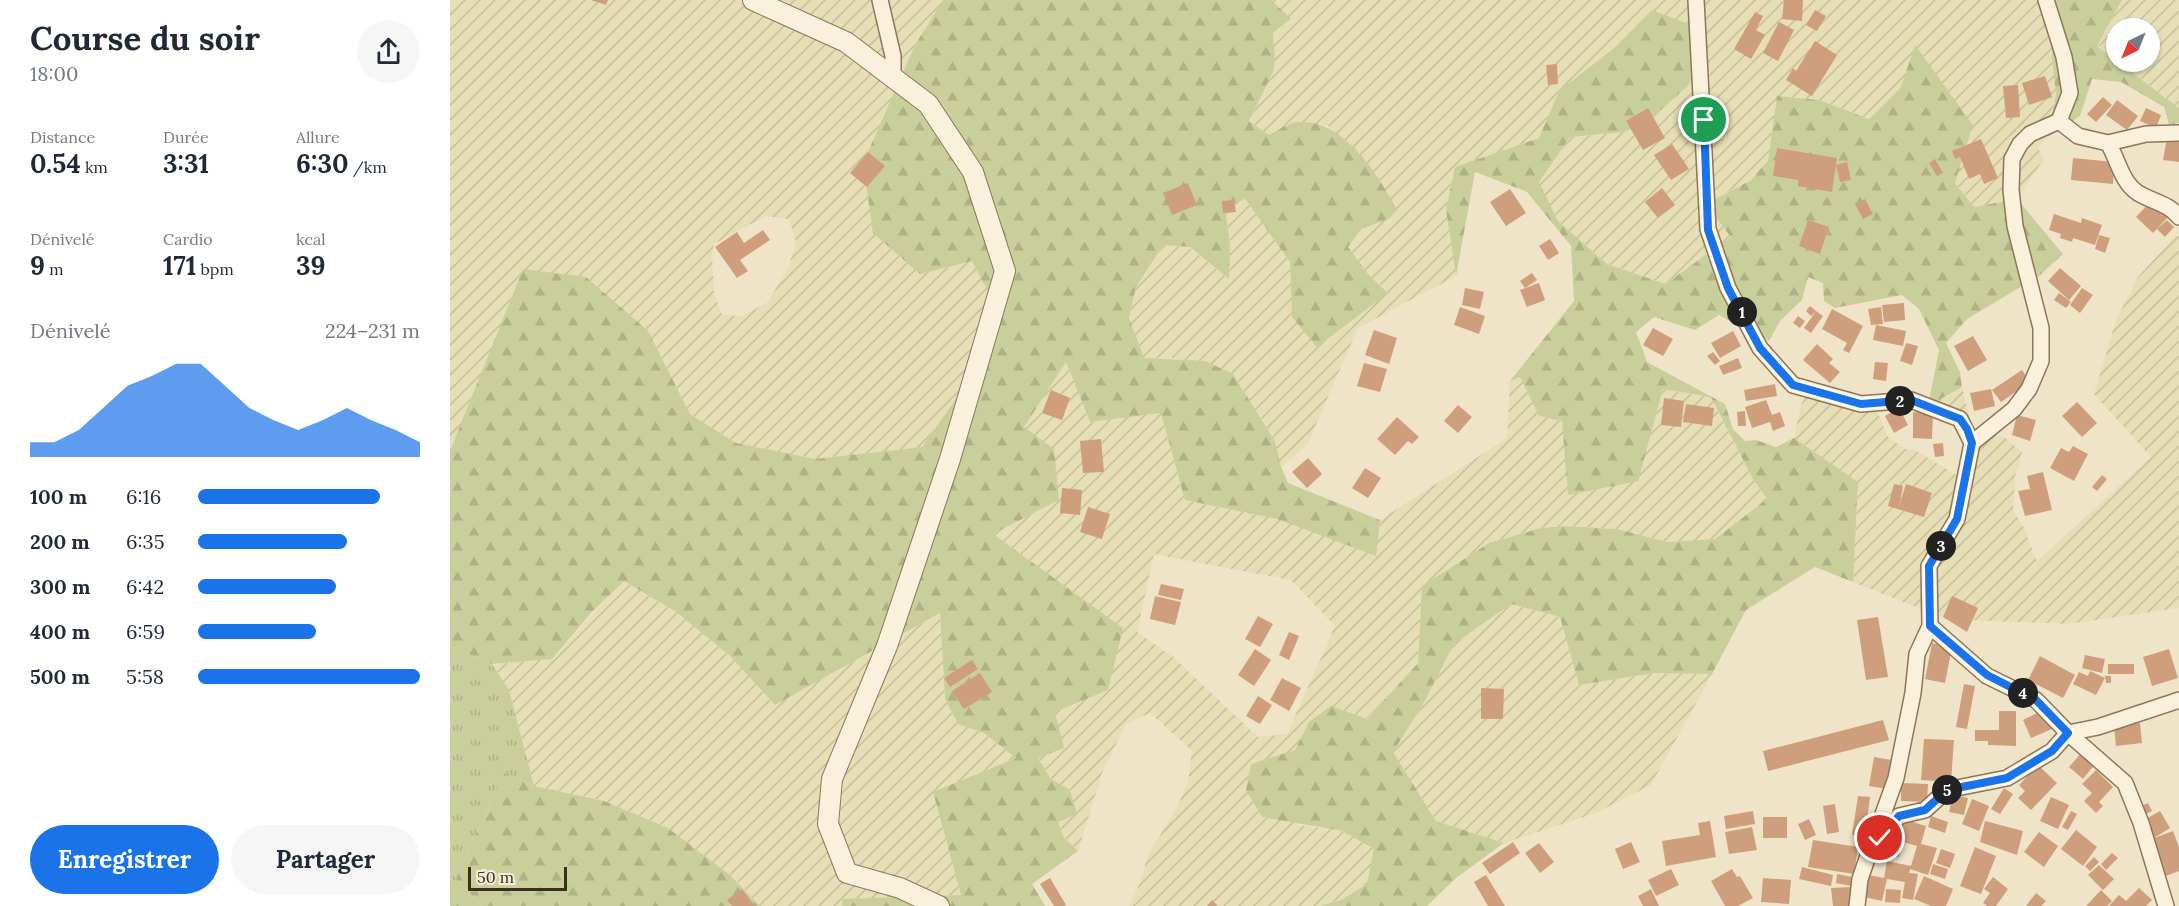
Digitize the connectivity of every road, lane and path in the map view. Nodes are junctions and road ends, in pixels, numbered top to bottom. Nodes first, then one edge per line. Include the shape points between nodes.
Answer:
1 (753, 0) edge
2 (880, 0) edge
3 (1696, 0) edge
4 (2046, 0) edge
5 (893, 79) junction
6 (2059, 121) junction
7 (2179, 133) edge
8 (2108, 143) junction
9 (2179, 218) edge
10 (1972, 443) junction
11 (1930, 626) junction
12 (2179, 700) edge
13 (2068, 733) junction
14 (1869, 854) junction
15 (939, 906) edge
16 (1857, 906) edge
17 (2166, 906) edge

1 - 5 street via 846,42
2 - 5 street via 893,56
3 - 10 street via 1708,230 1728,288 1760,348 1793,385 1861,404 1911,400 1960,419
4 - 6 street via 2064,57 2070,93
5 - 15 street via 928,104 973,172 1005,271 950,459 887,646 832,779 828,824 847,873 900,888
6 - 8 street via 2078,136
6 - 10 street via 2030,134 2012,159 2010,190 2015,226 2041,328 2041,361 2029,389 2014,409
7 - 8 street via 2146,134
8 - 9 street via 2124,178 2136,192 2167,205
10 - 11 street via 1957,519 1929,566
11 - 13 street via 1987,675 2036,700
11 - 14 street via 1917,654 1896,778
12 - 13 street via 2098,728
13 - 14 street via 2052,751 2007,778 1947,790 1925,810 1899,816
13 - 17 street via 2125,783
14 - 16 street via 1860,879

